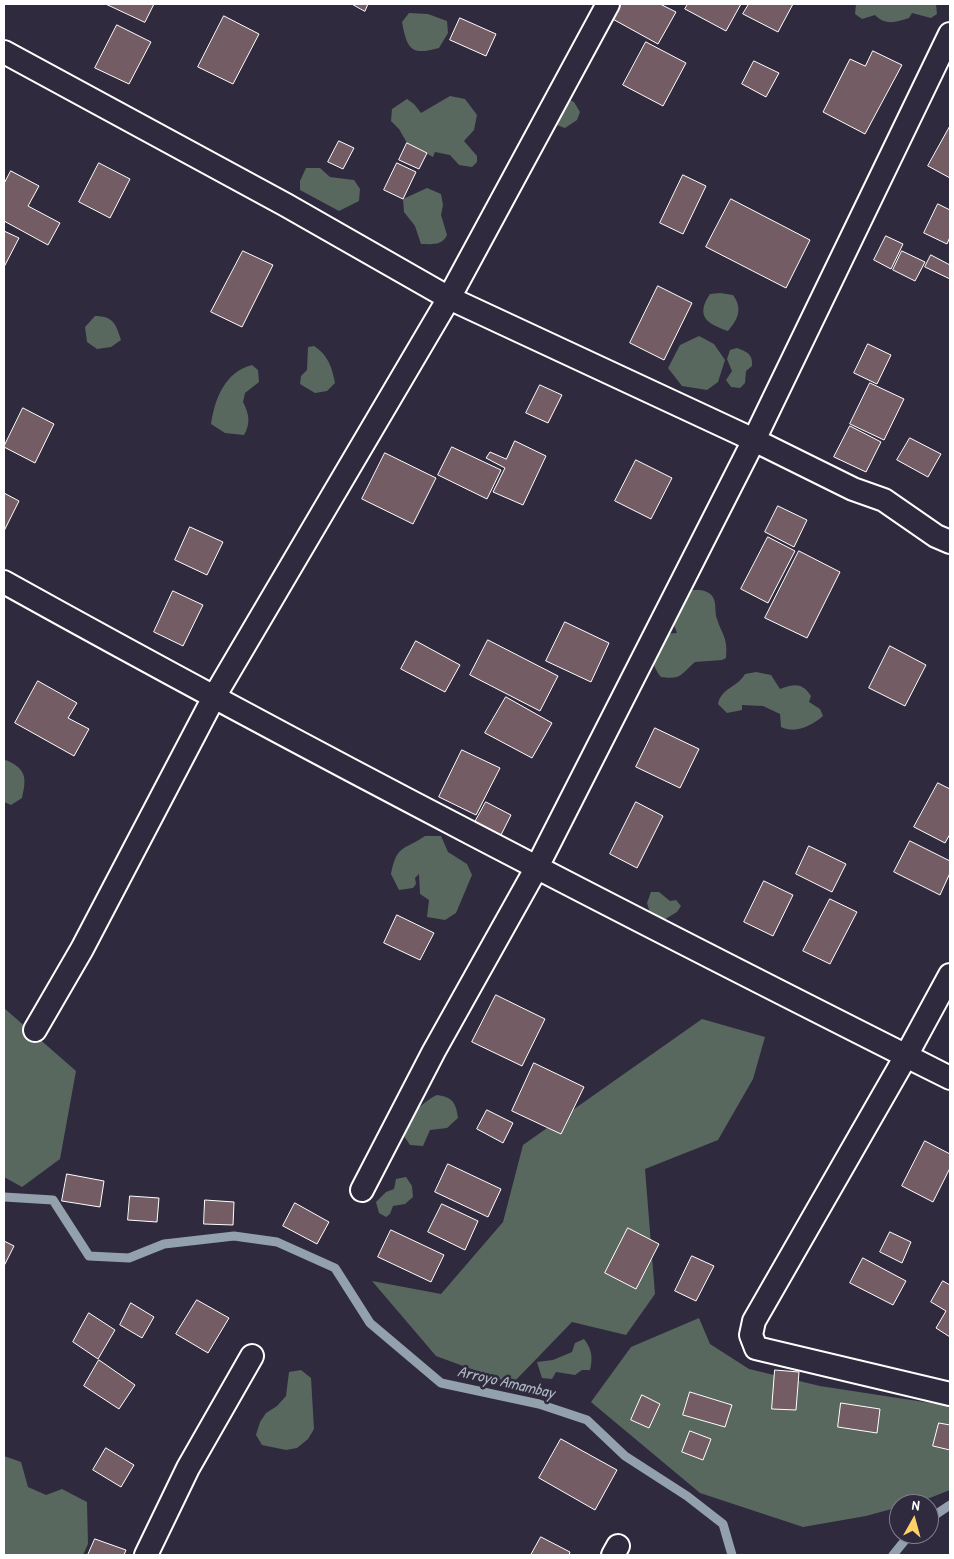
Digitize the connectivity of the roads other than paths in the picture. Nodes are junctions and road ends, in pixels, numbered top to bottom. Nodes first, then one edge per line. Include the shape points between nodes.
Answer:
1 (608, 4) edge
2 (950, 34) edge
3 (4, 52) edge
4 (449, 298) junction
5 (754, 440) junction
6 (950, 542) edge
7 (4, 582) edge
8 (214, 697) junction
9 (537, 867) junction
10 (950, 975) edge
11 (36, 1030) dead end
12 (906, 1056) junction
13 (950, 1078) edge
14 (362, 1190) dead end
15 (252, 1356) dead end
16 (950, 1394) edge
17 (146, 1555) edge

1 - 4 street
2 - 5 street
3 - 4 street
4 - 5 street
4 - 8 street
5 - 6 street via 853,489 884,500
5 - 9 street
7 - 8 street
8 - 9 street
8 - 11 street
9 - 12 street
9 - 14 street via 434,1051
10 - 12 street
12 - 13 street
12 - 16 street via 754,1321 751,1334 756,1348
15 - 17 street via 188,1468

